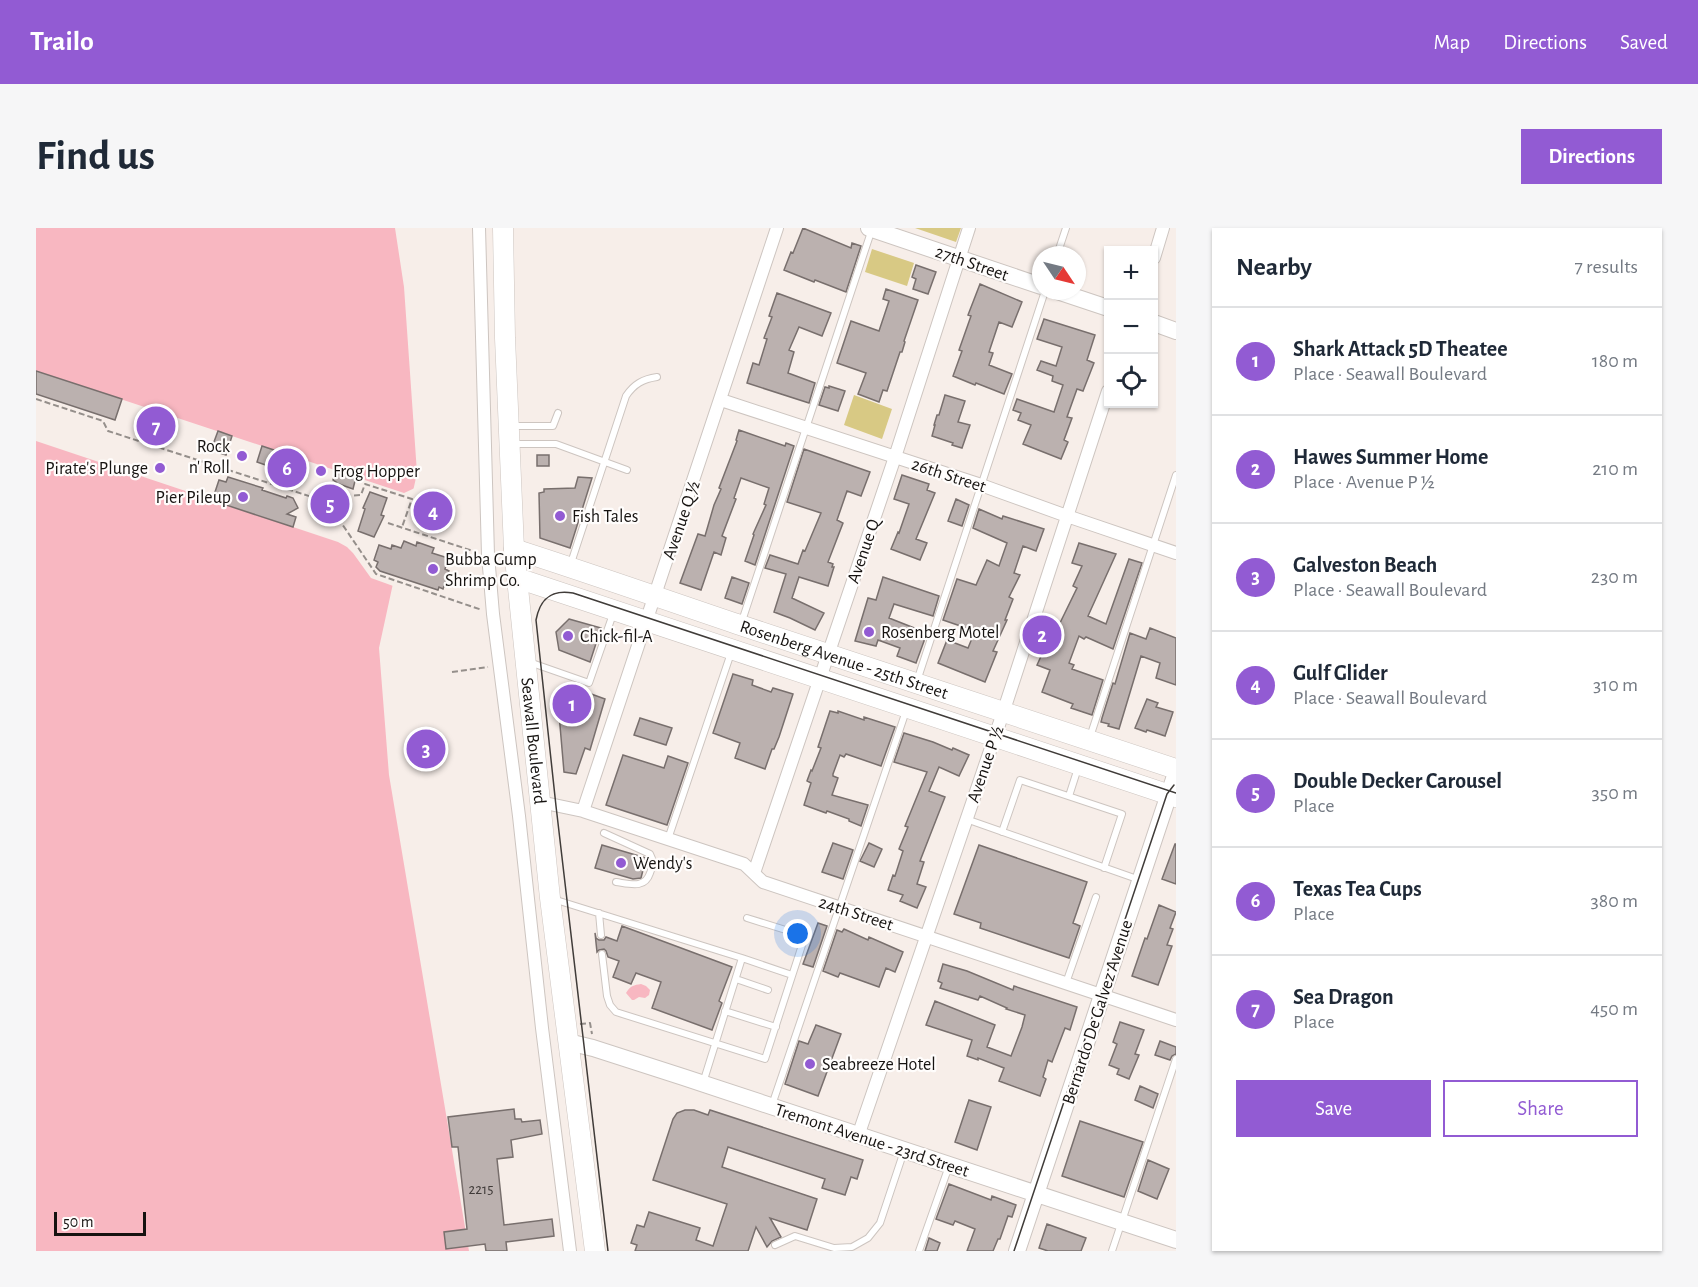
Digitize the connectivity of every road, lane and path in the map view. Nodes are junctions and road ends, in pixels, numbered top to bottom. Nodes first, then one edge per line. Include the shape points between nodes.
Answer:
1 (478, 228) edge
2 (503, 228) edge
3 (777, 228) edge
4 (871, 228) edge
5 (969, 228) edge
6 (1066, 228) edge
7 (1163, 228) edge
8 (1060, 246) edge
9 (1158, 246) edge
10 (959, 258) junction
11 (1032, 283) edge
12 (1042, 300) edge
13 (1084, 300) edge
14 (1104, 307) edge
15 (1158, 324) edge
16 (1176, 331) edge
17 (657, 378) dead end
18 (36, 399) edge
19 (721, 400) junction
20 (1104, 403) edge
21 (558, 412) dead end
22 (807, 428) junction
23 (509, 435) junction
24 (895, 457) junction
25 (604, 461) junction
26 (627, 470) dead end
27 (1176, 475) edge
28 (981, 485) junction
29 (345, 496) junction
30 (315, 498) junction
31 (1067, 516) junction
32 (338, 518) junction
33 (388, 523) dead end
34 (402, 528) junction
35 (1153, 545) junction
36 (514, 549) junction
37 (1176, 553) edge
38 (488, 555) junction
39 (570, 567) junction
40 (517, 578) junction
41 (655, 597) junction
42 (614, 611) junction
43 (494, 614) junction
44 (647, 621) junction
45 (740, 625) junction
46 (732, 650) junction
47 (829, 654) junction
48 (525, 660) junction
49 (485, 668) dead end
50 (452, 672) dead end
51 (819, 679) junction
52 (916, 684) junction
53 (908, 708) junction
54 (1003, 713) junction
55 (995, 737) junction
56 (1089, 740) junction
57 (1079, 765) junction
58 (1176, 771) edge
59 (1069, 796) junction
60 (1172, 796) edge
61 (540, 802) junction
62 (583, 812) junction
63 (966, 819) junction
64 (1002, 832) junction
65 (604, 833) dead end
66 (668, 839) junction
67 (1104, 868) junction
68 (754, 873) junction
69 (1140, 881) junction
70 (616, 882) dead end
71 (1096, 897) dead end
72 (550, 898) junction
73 (839, 908) junction
74 (599, 913) junction
75 (747, 918) dead end
76 (601, 935) dead end
77 (926, 936) junction
78 (602, 954) dead end
79 (742, 958) junction
80 (792, 975) junction
81 (736, 979) junction
82 (1066, 983) junction
83 (768, 990) dead end
84 (1102, 995) junction
85 (725, 1011) junction
86 (1176, 1020) edge
87 (776, 1028) junction
88 (568, 1042) junction
89 (715, 1043) junction
90 (1176, 1059) edge
91 (703, 1084) junction
92 (772, 1107) junction
93 (858, 1136) junction
94 (904, 1150) junction
95 (950, 1165) junction
96 (1036, 1194) junction
97 (1122, 1222) junction
98 (1176, 1240) edge
99 (775, 1245) dead end
100 (570, 1251) edge
101 (595, 1251) edge
102 (919, 1251) edge
103 (1017, 1251) edge
104 (1112, 1251) edge

1 - 38 street
2 - 23 main road, Seawall Boulevard
3 - 19 street, Avenue Q ½
4 - 10 street, 27th Street
4 - 22 lane
5 - 10 street, Avenue Q
6 - 8 lane
7 - 9 street
10 - 11 street, 27th Street
10 - 24 street, Avenue Q
12 - 28 lane
13 - 14 street
15 - 16 street
17 - 25 lane via 637,383 626,396
18 - 30 path via 103,421 108,431
19 - 22 street, 26th Street
19 - 41 street, Avenue Q ½
20 - 31 street, Avenue P ½
21 - 23 lane via 553,426
22 - 24 street, 26th Street
22 - 45 lane
23 - 25 lane via 556,444
23 - 36 main road, Seawall Boulevard
24 - 28 street, 26th Street
24 - 47 street, Avenue Q
25 - 26 lane
25 - 39 lane
27 - 35 lane
28 - 31 street, 26th Street
28 - 52 lane
29 - 30 path via 330,487 318,492
29 - 32 path via 346,509
29 - 34 path via 361,495 365,484 412,500
30 - 32 path via 319,516
31 - 35 street, 26th Street
31 - 54 street, Avenue P ½
32 - 43 path via 376,574
33 - 34 path
34 - 38 path
35 - 37 street, 26th Street
35 - 56 lane
36 - 39 main road, Rosenberg Avenue - 25th Street
36 - 40 main road, Seawall Boulevard
38 - 43 street
39 - 41 main road, Rosenberg Avenue - 25th Street
40 - 42 main road, Rosenberg Avenue - 25th Street
40 - 48 main road, Seawall Boulevard
41 - 44 street, Avenue Q ½
41 - 45 main road, Rosenberg Avenue - 25th Street
42 - 44 main road, Rosenberg Avenue - 25th Street
42 - 48 lane via 589,683
43 - 100 street
44 - 46 main road, Rosenberg Avenue - 25th Street
44 - 62 street, Avenue Q ½
45 - 47 main road, Rosenberg Avenue - 25th Street
46 - 51 main road, Rosenberg Avenue - 25th Street
46 - 66 lane
47 - 51 street, Avenue Q
47 - 52 main road, Rosenberg Avenue - 25th Street
48 - 61 main road, Seawall Boulevard
49 - 50 path
51 - 53 main road, Rosenberg Avenue - 25th Street
51 - 68 street, Avenue Q
52 - 54 main road, Rosenberg Avenue - 25th Street
53 - 55 main road, Rosenberg Avenue - 25th Street
53 - 73 lane
54 - 55 street, Avenue P ½
54 - 56 main road, Rosenberg Avenue - 25th Street
55 - 57 main road, Rosenberg Avenue - 25th Street
55 - 63 street, Avenue P ½
56 - 58 main road, Rosenberg Avenue - 25th Street
57 - 59 lane
57 - 60 main road, Rosenberg Avenue - 25th Street
58 - 60 street, Bernardo De Galvez Avenue
59 - 64 lane via 1020,780
59 - 67 lane via 1122,814
60 - 69 street, Bernardo De Galvez Avenue
61 - 62 street, 24th Street
61 - 72 main road, Seawall Boulevard
62 - 66 street, 24th Street
63 - 64 lane
63 - 77 street, Avenue P ½
64 - 67 lane
65 - 70 lane via 650,854 653,859 644,883
66 - 68 street, 24th Street via 744,864
67 - 69 lane
68 - 73 street, 24th Street via 763,882
69 - 84 street, Bernardo De Galvez Avenue
71 - 82 lane
72 - 74 lane
72 - 88 main road, Seawall Boulevard
73 - 77 street, 24th Street
73 - 92 lane
74 - 76 lane
74 - 79 lane
75 - 80 lane via 805,936
77 - 82 street, 24th Street
77 - 93 street, Avenue P ½
78 - 89 lane via 607,996 616,1012
79 - 80 lane
79 - 81 lane
80 - 87 lane
81 - 83 lane
81 - 85 lane
82 - 84 street, 24th Street
84 - 86 street, 24th Street
84 - 96 street, Bernardo De Galvez Avenue
85 - 87 lane
85 - 89 lane
87 - 89 lane via 765,1059
88 - 91 street, Tremont Avenue - 23rd Street
88 - 101 main road, Seawall Boulevard
89 - 91 lane
90 - 97 lane
91 - 92 street, Tremont Avenue - 23rd Street
92 - 93 street, Tremont Avenue - 23rd Street
93 - 94 street, Tremont Avenue - 23rd Street
94 - 95 street, Tremont Avenue - 23rd Street
94 - 99 lane via 880,1223 868,1238 852,1247 834,1248 795,1236
95 - 96 street, Tremont Avenue - 23rd Street
95 - 102 lane
96 - 97 street, Tremont Avenue - 23rd Street
96 - 103 street, Bernardo De Galvez Avenue
97 - 98 street, Tremont Avenue - 23rd Street
97 - 104 lane

